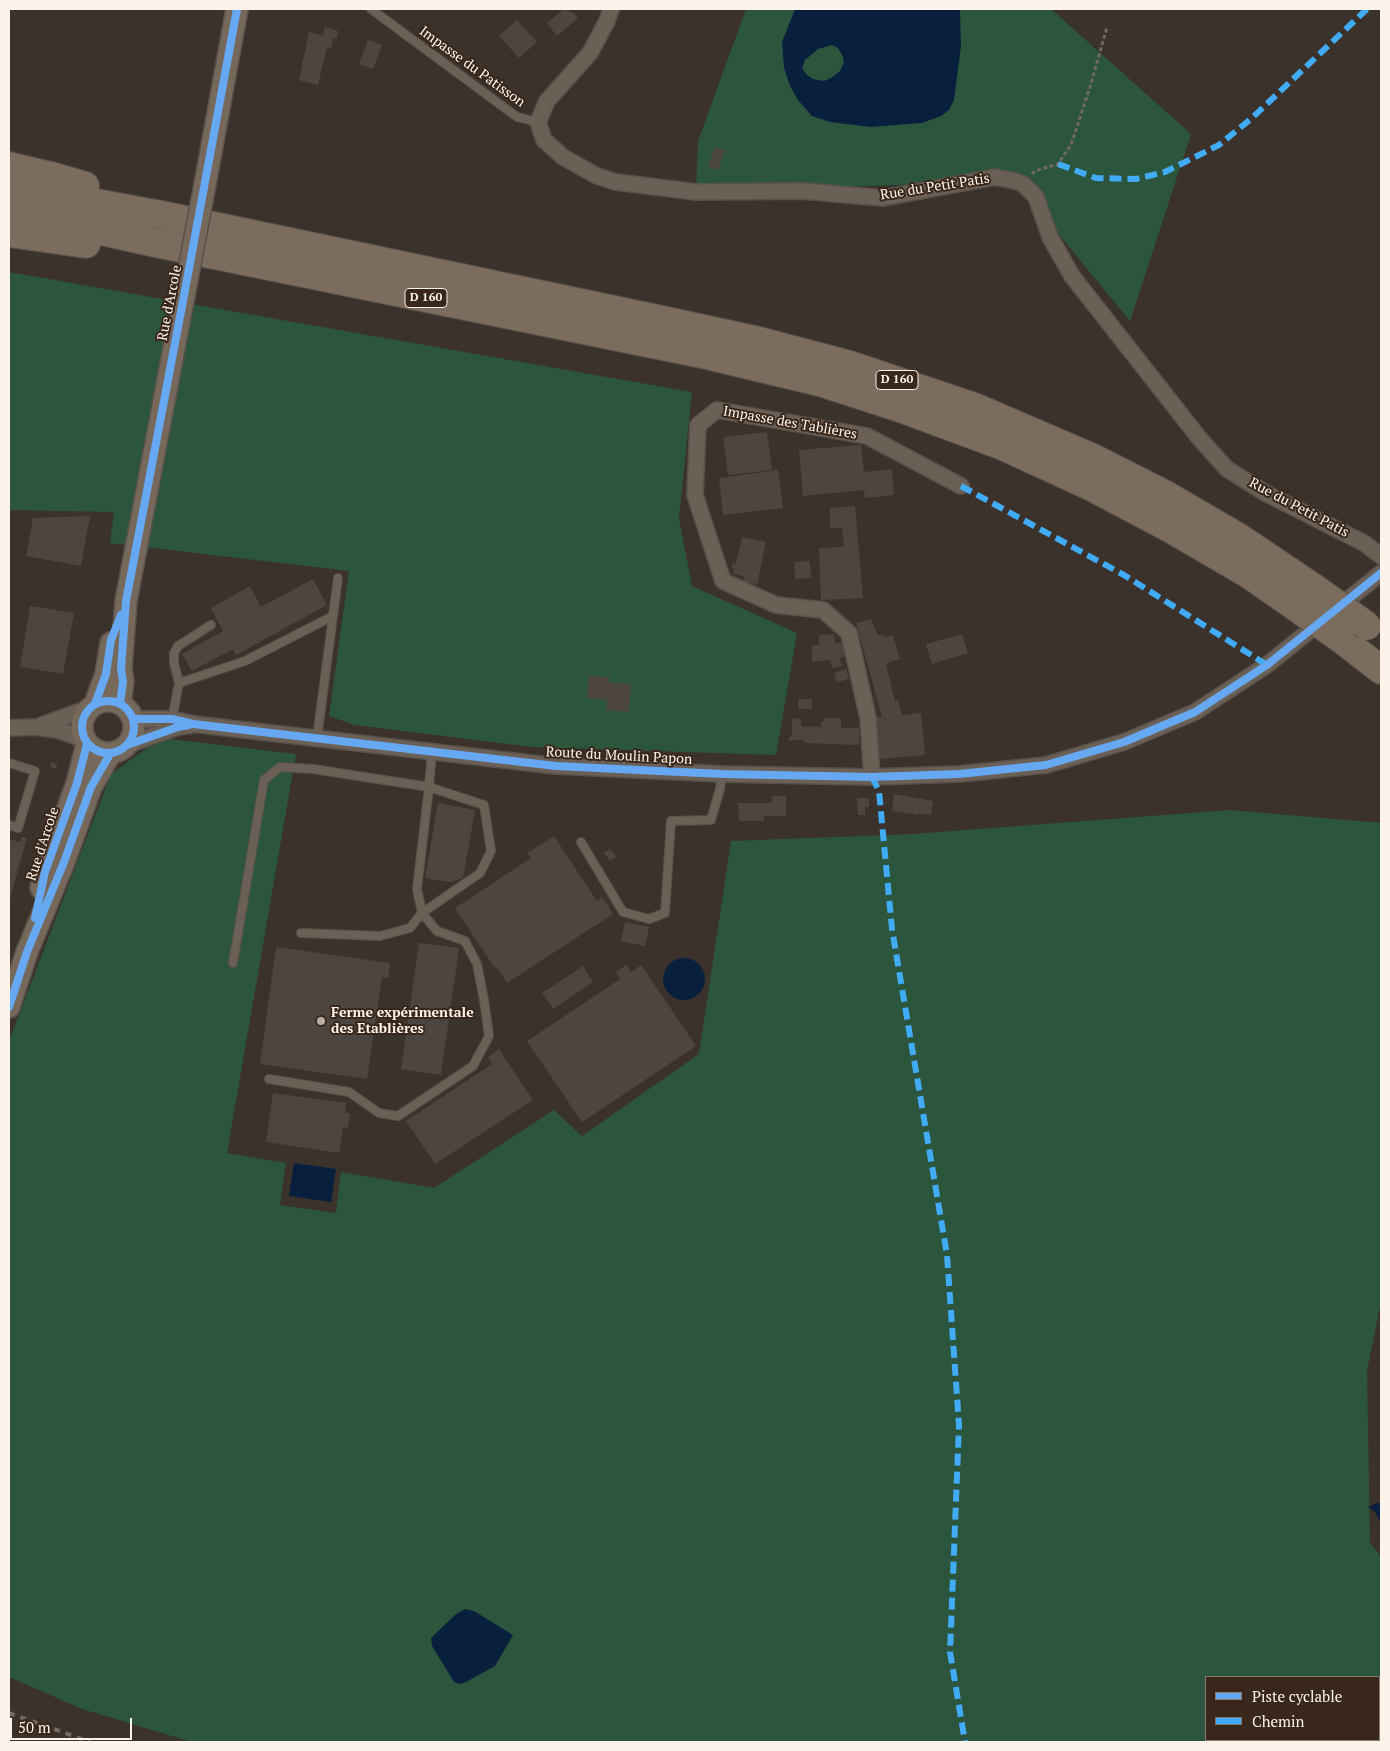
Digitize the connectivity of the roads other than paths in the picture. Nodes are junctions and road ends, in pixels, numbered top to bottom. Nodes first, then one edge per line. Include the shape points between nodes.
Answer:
1 (236, 9) edge
2 (371, 9) edge
3 (611, 9) edge
4 (538, 122) junction
5 (9, 166) edge
6 (9, 187) edge
7 (9, 210) edge
8 (161, 215) junction
9 (9, 233) edge
10 (151, 242) junction
11 (961, 486) dead end
12 (1381, 556) edge
13 (1381, 573) edge
14 (338, 578) dead end
15 (126, 601) junction
16 (333, 616) junction
17 (212, 625) dead end
18 (1374, 631) edge
19 (1381, 670) edge
20 (179, 683) junction
21 (92, 706) junction
22 (127, 712) junction
23 (172, 719) junction
24 (193, 724) junction
25 (36, 727) junction
26 (9, 728) edge
27 (317, 738) junction
28 (86, 742) junction
29 (119, 750) junction
30 (432, 751) junction
31 (9, 763) edge
32 (722, 774) junction
33 (872, 777) junction
34 (429, 787) junction
35 (9, 825) edge
36 (581, 842) dead end
37 (422, 913) junction
38 (300, 933) dead end
39 (27, 952) junction
40 (233, 963) dead end
41 (9, 1007) edge
42 (268, 1079) dead end

1 - 15 main road, Rue d'Arcole, bridge
2 - 4 lane, Impasse du Patisson via 517,117
3 - 4 street via 590,53 547,102
4 - 12 street, Rue du Petit Patis via 544,140 563,157 597,176 616,182 696,192 803,191 883,198 995,177 1023,184 1036,197 1050,237 1072,276 1227,469 1267,494 1364,543
5 - 8 highway, D 160 via 131,200
6 - 8 highway, D 160
7 - 10 highway, D 160
8 - 18 highway, D 160, bridge via 759,341 860,368 977,408 1090,457 1166,495 1238,537
9 - 10 highway via 111,248
10 - 19 highway, D 160, bridge via 702,354 823,383 904,409 1003,446 1090,486 1182,535 1250,575
11 - 33 street, Impasse des Tablières via 867,436 717,410 698,425 695,495 723,581 776,605 823,610 849,633 868,718
13 - 33 street, Route du Moulin Papon via 1267,665 1195,712 1124,742 1046,765 959,774
14 - 16 lane
15 - 21 main road, Rue d'Arcole via 111,640 106,674
15 - 22 main road, Rue d'Arcole via 121,669
16 - 20 lane via 245,661
16 - 27 lane
17 - 20 lane via 178,646 174,653
20 - 23 lane
21 - 22 main road via 112,701
21 - 25 street
21 - 28 main road via 84,715 82,724
22 - 23 street, Route du Moulin Papon
22 - 29 main road via 134,728 132,738
23 - 24 street, Route du Moulin Papon
24 - 27 street, Route du Moulin Papon
24 - 29 street, Route du Moulin Papon
25 - 26 street
25 - 28 street via 58,730
27 - 30 street, Route du Moulin Papon
28 - 29 main road via 102,753
28 - 39 main road, Rue d'Arcole via 77,783 44,872
29 - 39 main road, Rue d'Arcole via 91,788
30 - 32 street, Route du Moulin Papon via 556,766
30 - 34 lane
31 - 35 lane via 35,771 18,828
32 - 33 street, Route du Moulin Papon
32 - 36 lane via 711,820 671,821 665,913 649,919 622,912
34 - 37 lane via 417,889
34 - 37 lane via 484,805 491,851 480,873
34 - 40 lane via 313,768 280,767 264,780
37 - 38 lane via 410,928 380,936
37 - 42 lane via 437,931 465,941 477,964 489,1036 473,1066 398,1116 379,1113 349,1092
39 - 41 main road, Rue d'Arcole

